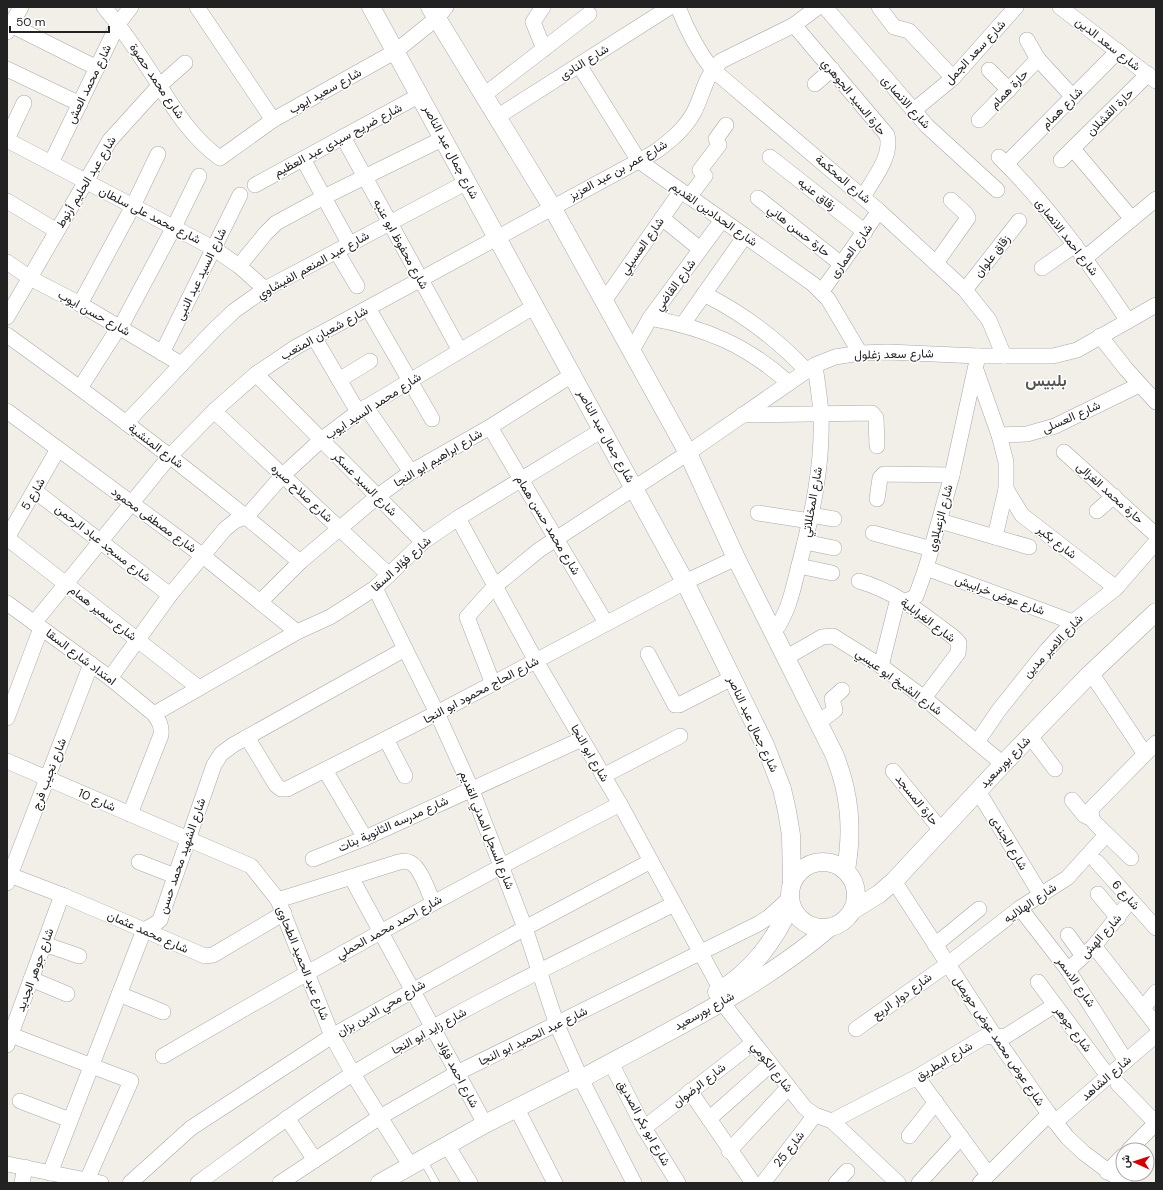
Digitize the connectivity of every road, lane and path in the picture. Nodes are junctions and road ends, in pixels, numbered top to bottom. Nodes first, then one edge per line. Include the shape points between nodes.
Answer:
1 (21, 7) edge
2 (104, 7) edge
3 (131, 7) edge
4 (197, 7) edge
5 (371, 7) edge
6 (543, 7) edge
7 (670, 7) edge
8 (678, 7) edge
9 (818, 7) edge
10 (825, 7) edge
11 (1016, 7) edge
12 (1060, 7) edge
13 (887, 10) edge
14 (438, 11) edge
15 (589, 14) dead end
16 (118, 24) junction
17 (794, 25) junction
18 (9, 28) edge
19 (1027, 40) dead end
20 (544, 49) junction
21 (396, 51) junction
22 (1118, 51) junction
23 (1038, 59) junction
24 (185, 63) dead end
25 (579, 65) junction
26 (97, 68) junction
27 (7, 69) edge
28 (712, 69) junction
29 (832, 69) junction
30 (989, 70) dead end
31 (953, 78) junction
32 (1152, 78) edge
33 (815, 84) dead end
34 (159, 86) junction
35 (1009, 90) junction
36 (420, 95) junction
37 (484, 95) junction
38 (1073, 97) junction
39 (24, 103) dead end
40 (80, 104) junction
41 (913, 111) junction
42 (497, 117) junction
43 (273, 120) junction
44 (979, 120) dead end
45 (726, 125) dead end
46 (343, 137) junction
47 (444, 138) junction
48 (7, 140) edge
49 (1073, 149) junction
50 (213, 152) joint
51 (158, 154) dead end
52 (770, 157) dead end
53 (303, 159) junction
54 (1003, 160) joint
55 (1061, 160) dead end
56 (639, 161) junction
57 (51, 163) junction
58 (199, 176) dead end
59 (365, 177) junction
60 (85, 181) junction
61 (467, 182) junction
62 (255, 185) dead end
63 (997, 190) dead end
64 (685, 194) junction
65 (240, 195) dead end
66 (324, 197) junction
67 (863, 197) junction
68 (758, 198) dead end
69 (1156, 199) edge
70 (951, 200) dead end
71 (7, 201) edge
72 (133, 206) junction
73 (552, 207) junction
74 (880, 211) junction
75 (662, 218) junction
76 (1132, 219) junction
77 (722, 220) junction
78 (1019, 221) dead end
79 (390, 224) junction
80 (174, 227) junction
81 (57, 231) junction
82 (864, 232) junction
83 (745, 236) junction
84 (497, 237) junction
85 (1075, 245) junction
86 (213, 248) junction
87 (344, 249) junction
88 (700, 249) junction
89 (1085, 258) junction
90 (7, 262) edge
91 (936, 262) junction
92 (841, 264) junction
93 (239, 266) junction
94 (1042, 268) dead end
95 (30, 278) junction
96 (420, 279) junction
97 (357, 286) dead end
98 (265, 290) junction
99 (965, 290) junction
100 (822, 291) junction
101 (704, 294) junction
102 (604, 300) junction
103 (80, 304) junction
104 (1156, 305) edge
105 (535, 306) junction
106 (368, 308) junction
107 (7, 317) edge
108 (650, 318) junction
109 (1128, 321) junction
110 (684, 324) junction
111 (119, 327) junction
112 (7, 335) edge
113 (1100, 336) junction
114 (314, 337) junction
115 (460, 351) junction
116 (162, 352) junction
117 (631, 352) junction
118 (860, 353) junction
119 (1004, 356) junction
120 (370, 361) dead end
121 (976, 362) junction
122 (181, 364) junction
123 (810, 367) junction
124 (256, 374) junction
125 (572, 375) junction
126 (339, 380) junction
127 (409, 381) junction
128 (789, 383) junction
129 (1139, 385) junction
130 (80, 388) junction
131 (1156, 402) edge
132 (362, 410) junction
133 (214, 411) junction
134 (821, 413) junction
135 (742, 415) junction
136 (9, 418) edge
137 (432, 419) dead end
138 (126, 423) junction
139 (490, 427) junction
140 (602, 430) junction
141 (998, 435) junction
142 (321, 440) junction
143 (877, 446) dead end
144 (58, 449) junction
145 (688, 452) junction
146 (1064, 452) dead end
147 (170, 456) junction
148 (411, 472) junction
149 (283, 475) junction
150 (952, 475) junction
151 (521, 480) junction
152 (633, 487) junction
153 (1006, 489) junction
154 (35, 491) junction
155 (378, 496) junction
156 (1114, 496) junction
157 (877, 498) dead end
158 (132, 504) junction
159 (1097, 511) dead end
160 (758, 513) dead end
161 (247, 516) junction
162 (458, 518) junction
163 (811, 518) junction
164 (834, 519) dead end
165 (940, 521) junction
166 (340, 528) junction
167 (872, 533) dead end
168 (1156, 535) edge
169 (995, 537) junction
170 (7, 538) edge
171 (556, 538) junction
172 (100, 541) junction
173 (423, 542) junction
174 (805, 542) junction
175 (1156, 542) edge
176 (1030, 547) dead end
177 (834, 548) dead end
178 (932, 549) junction
179 (203, 556) junction
180 (736, 558) junction
181 (300, 562) junction
182 (799, 566) junction
183 (926, 568) junction
184 (832, 573) dead end
185 (389, 575) junction
186 (859, 581) dead end
187 (685, 582) junction
188 (65, 584) junction
189 (494, 587) junction
190 (375, 588) junction
191 (1116, 588) junction
192 (170, 595) junction
193 (904, 601) junction
194 (260, 602) junction
195 (7, 603) edge
196 (1156, 612) edge
197 (1073, 622) junction
198 (606, 623) junction
199 (38, 625) junction
200 (298, 632) junction
201 (774, 632) junction
202 (137, 640) junction
203 (405, 649) junction
204 (648, 654) dead end
205 (787, 657) junction
206 (536, 661) junction
207 (91, 664) junction
208 (881, 666) junction
209 (1091, 673) junction
210 (110, 678) junction
211 (732, 678) junction
212 (493, 684) junction
213 (199, 688) junction
214 (842, 690) dead end
215 (924, 698) junction
216 (437, 713) junction
217 (154, 714) junction
218 (7, 718) edge
219 (818, 723) junction
220 (680, 736) dead end
221 (1030, 736) junction
222 (247, 737) junction
223 (386, 739) junction
224 (582, 739) junction
225 (977, 742) junction
226 (1156, 743) edge
227 (1145, 754) junction
228 (7, 761) edge
229 (1003, 764) junction
230 (1055, 769) dead end
231 (325, 770) junction
232 (893, 771) dead end
233 (405, 776) dead end
234 (603, 776) junction
235 (47, 779) junction
236 (471, 788) junction
237 (978, 790) junction
238 (1072, 800) dead end
239 (620, 804) junction
240 (130, 814) junction
241 (1092, 819) junction
242 (941, 830) junction
243 (1106, 835) junction
244 (188, 838) junction
245 (365, 838) junction
246 (1130, 858) dead end
247 (313, 859) dead end
248 (651, 861) junction
249 (139, 862) dead end
250 (1097, 862) dead end
251 (501, 865) junction
252 (846, 870) junction
253 (175, 876) junction
254 (8, 877) edge
255 (351, 877) junction
256 (894, 882) junction
257 (1041, 894) junction
258 (1098, 894) dead end
259 (62, 895) junction
260 (791, 895) junction
261 (1131, 900) junction
262 (433, 902) junction
263 (674, 904) junction
264 (281, 907) junction
265 (1020, 908) junction
266 (979, 909) dead end
267 (853, 910) junction
268 (1118, 918) junction
269 (1153, 919) edge
270 (525, 928) junction
271 (829, 928) junction
272 (144, 930) junction
273 (381, 932) junction
274 (1068, 934) dead end
275 (44, 944) junction
276 (935, 945) junction
277 (1089, 951) junction
278 (701, 954) junction
279 (79, 956) dead end
280 (948, 964) junction
281 (1068, 970) junction
282 (307, 972) junction
283 (539, 972) junction
284 (31, 979) junction
285 (1038, 982) dead end
286 (412, 990) junction
287 (1156, 992) edge
288 (67, 994) dead end
289 (119, 994) junction
290 (721, 996) junction
291 (1055, 1005) junction
292 (1143, 1008) junction
293 (163, 1012) dead end
294 (557, 1025) junction
295 (1156, 1025) edge
296 (432, 1027) junction
297 (856, 1029) dead end
298 (1156, 1035) edge
299 (332, 1036) junction
300 (996, 1038) junction
301 (9, 1040) edge
302 (753, 1043) junction
303 (163, 1056) dead end
304 (1126, 1061) junction
305 (611, 1063) junction
306 (770, 1065) junction
307 (91, 1066) junction
308 (457, 1073) junction
309 (353, 1074) junction
310 (577, 1077) junction
311 (917, 1077) junction
312 (1113, 1080) junction
313 (788, 1088) junction
314 (690, 1091) junction
315 (20, 1101) dead end
316 (936, 1102) junction
317 (516, 1108) junction
318 (815, 1115) junction
319 (380, 1117) junction
320 (287, 1118) junction
321 (1052, 1118) junction
322 (709, 1119) junction
323 (70, 1120) junction
324 (832, 1121) junction
325 (1156, 1123) edge
326 (485, 1124) junction
327 (644, 1128) junction
328 (909, 1136) dead end
329 (961, 1137) junction
330 (1137, 1142) edge
331 (448, 1145) junction
332 (730, 1151) junction
333 (315, 1160) junction
334 (416, 1161) junction
335 (7, 1164) edge
336 (1115, 1164) edge
337 (25, 1167) junction
338 (847, 1171) dead end
339 (50, 1172) junction
340 (1107, 1172) junction
341 (984, 1179) edge
342 (94, 1181) edge
343 (22, 1183) edge
344 (130, 1183) edge
345 (198, 1183) edge
346 (280, 1183) edge
347 (380, 1183) edge
348 (436, 1183) edge
349 (470, 1183) edge
350 (555, 1183) edge
351 (634, 1183) edge
352 (678, 1183) edge
353 (753, 1183) edge
354 (763, 1183) edge
355 (836, 1183) edge
356 (898, 1183) edge
357 (919, 1183) edge
358 (1124, 1183) edge

1 - 18 street
2 - 16 street, شارع محمد حصوة
3 - 16 street, شارع محمد العش
4 - 43 street
5 - 21 street, شارع جمال عبد الناصر
6 - 20 street via 533,22
7 - 25 street, شارع النادى
8 - 28 street, شارع المحكمة via 700,54
9 - 17 street, شارع عمر بن عبد العزيز
10 - 41 street, شارع الانصارى
11 - 31 street, شارع سعد الجمل
12 - 22 street, شارع سعد الدين
13 - 31 street via 894,27 909,31
14 - 21 street, شارع سعيد ايوب
14 - 37 street
15 - 20 street
16 - 26 street, شارع محمد العش
16 - 34 street, شارع محمد حصوة
17 - 28 street, شارع عمر بن عبد العزيز via 734,54
17 - 29 street, حارة السيد الجوهري
18 - 26 street
19 - 23 street
20 - 37 street
21 - 36 street, شارع جمال عبد الناصر
21 - 43 street, شارع سعيد ايوب
22 - 32 street, شارع سعد الدين
22 - 38 street, شارع همام
23 - 35 street, حارة همام
23 - 38 street
24 - 34 street, شارع عبد الحليم أرنوط
25 - 42 street, شارع النادى
25 - 56 street, شارع الحدادين القديم
26 - 40 street, شارع محمد العش
27 - 40 street
28 - 56 street, شارع عمر بن عبد العزيز via 694,113 684,127 660,148
28 - 67 street, شارع المحكمة
29 - 33 street
29 - 67 street, حارة السيد الجوهري via 884,129 889,142 886,155
30 - 35 street
31 - 41 street, شارع سعد الجمل
32 - 49 street, حارة القشلان
34 - 50 street, شارع محمد حصوة via 186,125
34 - 60 street, شارع عبد الحليم أرنوط via 110,140
35 - 44 street, حارة همام
36 - 46 street, شارع ضريح سيدى عبد العظيم
36 - 47 street, شارع جمال عبد الناصر
37 - 42 street
38 - 54 street, شارع همام
39 - 48 street
40 - 57 street, شارع محمد العش
41 - 63 street, شارع الانصارى via 950,149
42 - 73 street
43 - 50 street, شارع سعيد ايوب via 237,144 222,158
45 - 64 street, شارع العسيلي via 716,139 719,145 700,170 704,177
46 - 53 street, شارع ضريح سيدى عبد العظيم
46 - 59 street, شارع محفوظ ابو عنبه
47 - 59 street
47 - 61 street, شارع جمال عبد الناصر
48 - 57 street, شارع محمد على سلطان
49 - 55 street, حارة القشلان
49 - 76 street
51 - 72 street
52 - 82 street, زقاق عنيه
53 - 62 street, شارع ضريح سيدى عبد العظيم
53 - 66 street
54 - 85 street, شارع احمد الانصارى
56 - 64 street, شارع الحدادين القديم
56 - 73 street, شارع عمر بن عبد العزيز
57 - 60 street, شارع محمد على سلطان
58 - 80 street
59 - 66 street
59 - 79 street, شارع محفوظ ابو عنبه
60 - 72 street, شارع محمد على سلطان
60 - 81 street, شارع عبد الحليم أرنوط
61 - 79 street, شارع عبد المنعم الفيشاوي
61 - 84 street, شارع جمال عبد الناصر
64 - 75 street, شارع العسيلي
64 - 77 street, شارع الحدادين القديم
65 - 86 street, شارع السيد عبد النبى
66 - 87 street
66 - 93 street via 276,223
67 - 74 street, شارع المحكمة
68 - 92 street, حارة حسن هاني
69 - 76 street
70 - 91 street via 968,218
71 - 81 street
72 - 80 street, شارع محمد على سلطان
72 - 103 street
73 - 84 street, شارع شعبان المتعب
73 - 102 street
74 - 82 street, شارع العمارى
74 - 91 street, شارع المحكمة
75 - 88 street
75 - 102 street, شارع العسيلي
76 - 89 street
77 - 83 street, شارع الحدادين القديم
77 - 88 street, شارع القاضي
78 - 99 street, زقاق علوان
79 - 87 street, شارع عبد المنعم الفيشاوي
79 - 96 street, شارع محفوظ ابو عنبه
80 - 86 street, شارع محمد على سلطان
80 - 111 street
81 - 95 street, شارع عبد الحليم أرنوط
82 - 92 street, شارع العمارى
83 - 100 street, شارع الحدادين القديم
83 - 101 street
84 - 96 street, شارع شعبان المتعب
84 - 105 street, شارع جمال عبد الناصر
85 - 89 street, شارع احمد الانصارى
85 - 94 street
86 - 93 street, شارع محمد على سلطان
86 - 116 street, شارع السيد عبد النبى
87 - 97 street
87 - 98 street, شارع عبد المنعم الفيشاوي
88 - 108 street, شارع القاضي
89 - 109 street, شارع احمد الانصارى
90 - 95 street, شارع حسن ايوب
91 - 99 street, شارع المحكمة
92 - 100 street, شارع العمارى
93 - 98 street, شارع محمد على سلطان
95 - 103 street, شارع حسن ايوب
95 - 107 street, شارع عبد الحليم أرنوط
96 - 106 street, شارع شعبان المتعب
96 - 115 street, شارع محفوظ ابو عنبه
98 - 122 street, شارع عبد المنعم الفيشاوي via 234,311
99 - 119 street, شارع المحكمة via 989,320
100 - 118 street, شارع الحدادين القديم
101 - 110 street
101 - 123 street via 760,326
102 - 117 street
103 - 111 street, شارع حسن ايوب
104 - 109 street, شارع سعد زغلول
105 - 115 street, شارع محمد السيد ايوب
105 - 125 street, شارع جمال عبد الناصر
106 - 114 street, شارع شعبان المتعب
106 - 127 street
108 - 110 street
108 - 117 street, شارع القاضي
109 - 113 street, شارع سعد زغلول
110 - 128 street via 740,347
111 - 116 street, شارع حسن ايوب
111 - 130 street
112 - 130 street, شارع المنشية
113 - 119 street, شارع سعد زغلول via 1065,354
113 - 129 street
114 - 124 street, شارع شعبان المتعب
114 - 126 street
115 - 127 street, شارع محمد السيد ايوب
116 - 122 street, شارع حسن ايوب
117 - 145 street
118 - 121 street, شارع سعد زغلول via 888,352
118 - 123 street, شارع سعد زغلول via 835,357
119 - 121 street, شارع سعد زغلول
120 - 126 street
121 - 141 street
121 - 150 street, شارع الزعبلاوى
122 - 138 street, شارع عبد المنعم الفيشاوي
123 - 128 street, شارع سعد زغلول
123 - 134 street, شارع المخللاتي
124 - 133 street, شارع شعبان المتعب
124 - 142 street, شارع السيد عسكر
125 - 139 street, شارع ابراهيم ابو النجا
125 - 140 street, شارع جمال عبد الناصر
126 - 132 street
127 - 132 street, شارع محمد السيد ايوب
127 - 137 street
128 - 135 street, شارع سعد زغلول
129 - 131 street
129 - 141 street, شارع العسلى via 1055,426 1027,434
130 - 138 street, شارع المنشية
132 - 142 street, شارع محمد السيد ايوب
132 - 148 street
133 - 147 street, شارع شعبان المتعب
133 - 149 street, شارع صلاح صبره
134 - 135 street
134 - 143 street via 872,413 876,418
134 - 163 street, شارع المخللاتي via 820,450
135 - 145 street, شارع سعد زغلول
136 - 144 street, شارع مصطفى محمود
138 - 147 street, شارع المنشية
139 - 148 street, شارع ابراهيم ابو النجا
139 - 151 street, شارع محمد حسن همام
140 - 151 street, شارع فؤاد السقا
140 - 152 street, شارع جمال عبد الناصر
141 - 153 street via 1006,462
142 - 149 street, شارع محمد السيد ايوب
142 - 155 street, شارع السيد عسكر
144 - 154 street, شارع 5
144 - 158 street, شارع مصطفى محمود
145 - 152 street, شارع سعد زغلول
145 - 180 street
146 - 156 street, حارة محمد الغزالى
147 - 158 street, شارع شعبان المتعب
147 - 161 street, شارع المنشية
148 - 155 street, شارع ابراهيم ابو النجا
149 - 161 street, شارع محمد السيد ايوب
149 - 166 street, شارع صلاح صبره
150 - 157 street via 884,474 880,478
150 - 165 street, شارع الزعبلاوى
151 - 162 street, شارع فؤاد السقا
151 - 171 street, شارع محمد حسن همام
152 - 171 street, شارع سعد زغلول
152 - 187 street, شارع جمال عبد الناصر
153 - 169 street
153 - 191 street, شارع بكير via 1022,515
154 - 170 street, شارع 5
154 - 172 street, شارع مسجد عباد الرحمن
155 - 166 street, شارع ابراهيم ابو النجا
155 - 173 street, شارع السيد عسكر
156 - 159 street
156 - 168 street, حارة محمد الغزالى
158 - 172 street, شارع شعبان المتعب
158 - 179 street, شارع مصطفى محمود
160 - 163 street
161 - 179 street, شارع محمد السيد ايوب via 230,524
161 - 181 street, شارع المنشية
162 - 173 street, شارع فؤاد السقا
162 - 189 street, شارع ابو النجا
163 - 164 street
163 - 174 street, شارع المخللاتي
165 - 169 street
165 - 178 street, شارع الزعبلاوى
166 - 181 street, شارع ابراهيم ابو النجا
166 - 185 street, شارع صلاح صبره
167 - 178 street
169 - 176 street
170 - 188 street, شارع سمير همام
171 - 189 street, شارع سعد زغلول
171 - 198 street, شارع محمد حسن همام
172 - 188 street, شارع شعبان المتعب
172 - 192 street, شارع مسجد عباد الرحمن
173 - 185 street, شارع فؤاد السقا
174 - 177 street
174 - 182 street, شارع المخللاتي
175 - 191 street, شارع الامير مدين
178 - 183 street, شارع الزعبلاوى
179 - 192 street, شارع محمد السيد ايوب
179 - 194 street, شارع مصطفى محمود
180 - 187 street, شارع الحاج محمود ابو النجا
180 - 201 street
181 - 194 street, شارع ابراهيم ابو النجا
182 - 184 street
182 - 201 street, شارع المخللاتي via 789,607
183 - 193 street, شارع الزعبلاوى via 916,596
183 - 197 street, شارع عوض خرابيش
185 - 190 street, شارع فؤاد السقا
186 - 193 street, شارع الغرابلية via 885,590
187 - 198 street, شارع الحاج محمود ابو النجا
187 - 211 street, شارع جمال عبد الناصر
188 - 199 street, شارع شعبان المتعب
188 - 202 street, شارع سمير همام
189 - 206 street, شارع ابو النجا
189 - 212 street, شارع سعد زغلول via 468,613 467,621
190 - 200 street, شارع فؤاد السقا via 330,617
190 - 203 street, شارع السجل المدني القديم
191 - 197 street, شارع الامير مدين
192 - 202 street, شارع محمد السيد ايوب
193 - 208 street, شارع الزعبلاوى via 896,606
193 - 215 street, شارع الغرابلية via 957,640 960,646 958,653
194 - 200 street, شارع مصطفى محمود
195 - 199 street, امتداد شارع السقا
196 - 209 street, شارع بورسعيد
197 - 225 street, شارع الامير مدين via 1022,679
198 - 206 street, شارع الحاج محمود ابو النجا
199 - 207 street, امتداد شارع السقا
199 - 218 street, شارع شعبان المتعب
200 - 213 street, شارع فؤاد السقا
201 - 205 street
202 - 210 street, شارع محمد السيد ايوب
202 - 213 street, شارع سمير همام
203 - 216 street, شارع السجل المدني القديم
203 - 222 street, شارع الشهيد محمد حسن
204 - 211 street via 675,705
205 - 208 street, شارع الشيخ ابو عيسي via 829,635
205 - 219 street
206 - 212 street, شارع الحاج محمود ابو النجا
206 - 224 street, شارع ابو النجا
207 - 210 street, امتداد شارع السقا
207 - 235 street, شارع نجيب فرج
208 - 215 street, شارع الشيخ ابو عيسي
209 - 221 street, شارع بورسعيد
209 - 227 street
210 - 217 street, امتداد شارع السقا
211 - 260 street, شارع جمال عبد الناصر via 765,745 782,789 791,835
212 - 216 street, شارع الحاج محمود ابو النجا
213 - 217 street, شارع فؤاد السقا
214 - 219 street via 832,699 835,710
215 - 225 street, شارع الشيخ ابو عيسي
216 - 223 street, شارع الحاج محمود ابو النجا
216 - 236 street, شارع السجل المدني القديم
217 - 240 street via 162,728 161,735
219 - 252 street via 842,773 847,792 851,831
220 - 234 street
221 - 229 street, شارع بورسعيد
221 - 230 street
222 - 231 street, شارع الحاج محمود ابو النجا via 281,789 287,789
222 - 244 street, شارع الشهيد محمد حسن via 221,754 214,765
223 - 231 street, شارع الحاج محمود ابو النجا
223 - 233 street
224 - 234 street, شارع ابو النجا
224 - 236 street, شارع مدرسه الثانوية بنات
225 - 229 street, شارع الشيخ ابو عيسي
226 - 227 street
227 - 241 street via 1093,805
228 - 235 street, شارع 10
229 - 237 street, شارع بورسعيد
231 - 245 street
232 - 242 street, حارة المسجد
234 - 239 street, شارع ابو النجا
235 - 240 street, شارع 10
235 - 254 street, شارع نجيب فرج
236 - 245 street, شارع مدرسه الثانوية بنات
236 - 251 street, شارع السجل المدني القديم
237 - 242 street, شارع بورسعيد
237 - 257 street, شارع الجندى
238 - 241 street via 1084,815
239 - 248 street, شارع ابو النجا
239 - 251 street, شارع احمد محمد الحملي
240 - 244 street, شارع 10
241 - 243 street
242 - 256 street, شارع بورسعيد
243 - 246 street
243 - 257 street, شارع الهلاليه via 1067,878
244 - 253 street, شارع الشهيد محمد حسن
244 - 264 street, شارع عبد الحميد الطحاوى via 252,866
245 - 247 street, شارع مدرسه الثانوية بنات
248 - 263 street, شارع ابو النجا
248 - 270 street, شارع محي الدين بزان
249 - 253 street
250 - 261 street, شارع 6
251 - 262 street, شارع احمد محمد الحملي
251 - 270 street, شارع السجل المدني القديم
252 - 260 street via 832,862 816,862 802,869
252 - 267 street via 856,889
253 - 272 street, شارع الشهيد محمد حسن via 160,920
254 - 259 street, شارع محمد عثمان
255 - 262 street via 399,862 412,863
255 - 264 street
255 - 273 street, شارع احمد فؤاد
256 - 267 street, شارع بورسعيد
256 - 276 street, شارع عوض محمد عوض حويصل
257 - 265 street, شارع الهلاليه
258 - 268 street
259 - 272 street, شارع محمد عثمان
259 - 275 street, شارع جوهر الجديد
260 - 271 street via 795,912 806,924
260 - 278 street, شارع عبد الحميد ابو النجا via 770,917
260 - 290 street, شارع بورسعيد via 769,946
261 - 268 street, شارع الهش
261 - 269 street, شارع 6
262 - 273 street, شارع احمد محمد الحملي
263 - 278 street, شارع ابو النجا
263 - 283 street, شارع زايد ابو النجا
264 - 272 street, شارع محمد عثمان via 209,956 201,955
264 - 282 street, شارع عبد الحميد الطحاوى
265 - 280 street, شارع الهلاليه
265 - 281 street, شارع الاسمر
266 - 276 street
267 - 271 street via 844,921
268 - 277 street, شارع الهش
270 - 283 street, شارع السجل المدني القديم
270 - 286 street, شارع محي الدين بزان
271 - 290 street, شارع بورسعيد via 789,961 750,986
272 - 289 street
273 - 282 street, شارع احمد محمد الحملي
273 - 286 street, شارع احمد فؤاد
274 - 277 street
275 - 279 street
275 - 284 street, شارع جوهر الجديد
276 - 280 street, شارع عوض محمد عوض حويصل
277 - 281 street, شارع الهش
277 - 292 street
278 - 290 street, شارع ابو النجا
278 - 294 street, شارع عبد الحميد ابو النجا
280 - 297 street, شارع دوار الربع
280 - 300 street, شارع عوض محمد عوض حويصل
281 - 304 street, شارع الاسمر
282 - 299 street, شارع عبد الحميد الطحاوى
282 - 303 street, شارع احمد محمد الحملي
283 - 294 street, شارع السجل المدني القديم
283 - 296 street, شارع زايد ابو النجا
284 - 288 street
284 - 301 street, شارع جوهر الجديد
285 - 291 street, شارع جوهر
286 - 296 street, شارع احمد فؤاد
286 - 299 street, شارع محي الدين بزان
287 - 292 street
289 - 293 street
289 - 307 street
290 - 302 street, شارع الكومي
290 - 305 street, شارع بورسعيد
290 - 310 street, شارع بورسعيد
291 - 300 street, شارع البطريق via 1006,1036
291 - 312 street, شارع جوهر
292 - 295 street
294 - 308 street, شارع عبد الحميد ابو النجا
294 - 310 street, شارع السجل المدني القديم
296 - 308 street, شارع احمد فؤاد
296 - 309 street, شارع زايد ابو النجا
298 - 304 street, شارع الشاهد
299 - 309 street, شارع عبد الحميد الطحاوى
299 - 344 street, شارع محي الدين بزان via 191,1128
300 - 311 street, شارع البطريق via 984,1037
300 - 321 street, شارع عوض محمد عوض حويصل
301 - 307 street
302 - 306 street, شارع الكومي
302 - 314 street, شارع الرضوان
304 - 312 street, شارع الشاهد
305 - 310 street, شارع بورسعيد
305 - 327 street, شارع ابو بكر الصديق
306 - 313 street, شارع الكومي
306 - 322 street
307 - 323 street
307 - 342 street via 131,1081
308 - 319 street, شارع عبد الحميد ابو النجا
308 - 326 street, شارع احمد فؤاد
309 - 319 street, شارع عبد الحميد الطحاوى
309 - 320 street, شارع زايد ابو النجا
310 - 317 street, شارع بورسعيد
310 - 351 street
311 - 316 street
311 - 324 street, شارع البطريق
312 - 321 street, شارع الشاهد
312 - 325 street, شارع جوهر
313 - 318 street, شارع الكومي via 805,1108
313 - 332 street
314 - 322 street
314 - 327 street, شارع الرضوان
315 - 323 street
316 - 328 street
316 - 329 street
317 - 326 street, شارع بورسعيد
317 - 350 street
318 - 324 street, شارع الكومي
318 - 354 street, شارع 25
319 - 333 street, شارع عبد الحميد ابو النجا
319 - 334 street, شارع عبد الحميد الطحاوى
320 - 333 street
320 - 345 street, شارع زايد ابو النجا
321 - 340 street, شارع عوض محمد عوض حويصل via 1073,1143
321 - 341 street, شارع الشاهد
322 - 332 street
323 - 339 street
324 - 356 street
325 - 330 street
326 - 331 street, شارع بورسعيد
327 - 352 street, شارع ابو بكر الصديق
329 - 341 street
329 - 357 street
331 - 334 street, شارع بورسعيد
331 - 349 street
332 - 353 street
333 - 346 street, شارع عبد الحميد ابو النجا
334 - 347 street, شارع بورسعيد
334 - 348 lane
335 - 337 street
336 - 340 street
337 - 339 street
337 - 343 street
338 - 355 street
339 - 342 street
340 - 358 street, شارع عوض محمد عوض حويصل

